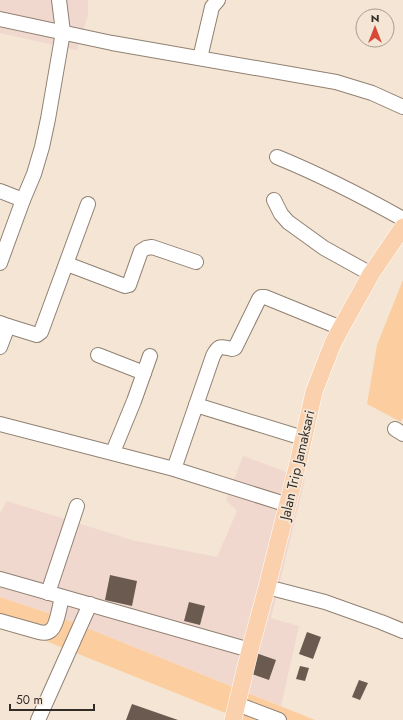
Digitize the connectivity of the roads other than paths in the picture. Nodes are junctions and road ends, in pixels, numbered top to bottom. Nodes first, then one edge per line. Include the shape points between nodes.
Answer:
1 (59, 0) edge
2 (218, 0) edge
3 (0, 19) edge
4 (63, 32) junction
5 (200, 58) junction
6 (403, 107) edge
7 (277, 157) dead end
8 (0, 191) edge
9 (24, 200) junction
10 (274, 200) dead end
11 (88, 204) dead end
12 (403, 219) edge
13 (403, 227) edge
14 (196, 262) dead end
15 (0, 263) edge
16 (67, 264) junction
17 (371, 274) junction
18 (4, 325) edge
19 (340, 328) junction
20 (0, 347) edge
21 (98, 355) dead end
22 (150, 356) dead end
23 (144, 372) junction
24 (196, 405) junction
25 (1, 427) edge
26 (303, 440) junction
27 (113, 452) junction
28 (174, 469) junction
29 (288, 504) junction
30 (77, 506) dead end
31 (0, 578) edge
32 (267, 587) junction
33 (48, 593) junction
34 (62, 597) junction
35 (87, 604) junction
36 (0, 622) edge
37 (403, 631) edge
38 (250, 650) junction
39 (235, 712) edge
40 (38, 720) edge
41 (279, 720) edge

1 - 4 street
2 - 5 street via 212,7
3 - 4 street
4 - 5 street
4 - 9 street via 42,147
5 - 6 street via 336,82 372,93
7 - 12 street via 352,190
8 - 9 street
9 - 15 street
10 - 17 street via 288,222 324,248
11 - 16 street
13 - 17 main road, Jalan Trip Jamaksari
14 - 16 street via 152,247 146,248 141,251 129,285 125,286
16 - 18 street via 41,332 36,334
17 - 19 main road, Jalan Trip Jamaksari
18 - 20 street
19 - 24 street via 261,296 235,348 223,346 216,351
19 - 26 main road, Jalan Trip Jamaksari via 314,392
21 - 23 street
22 - 23 street
23 - 27 street
24 - 26 street
24 - 28 street
25 - 27 street
26 - 29 main road, Jalan Trip Jamaksari
27 - 28 street
28 - 29 street
29 - 32 main road, Jalan Trip Jamaksari
30 - 33 street
31 - 33 street
32 - 37 street via 325,602
32 - 38 main road, Jalan Trip Jamaksari
33 - 34 street
34 - 35 street
34 - 36 street via 50,632 39,632
35 - 38 street
35 - 40 street
38 - 39 main road, Jalan Trip Jamaksari
39 - 41 street

